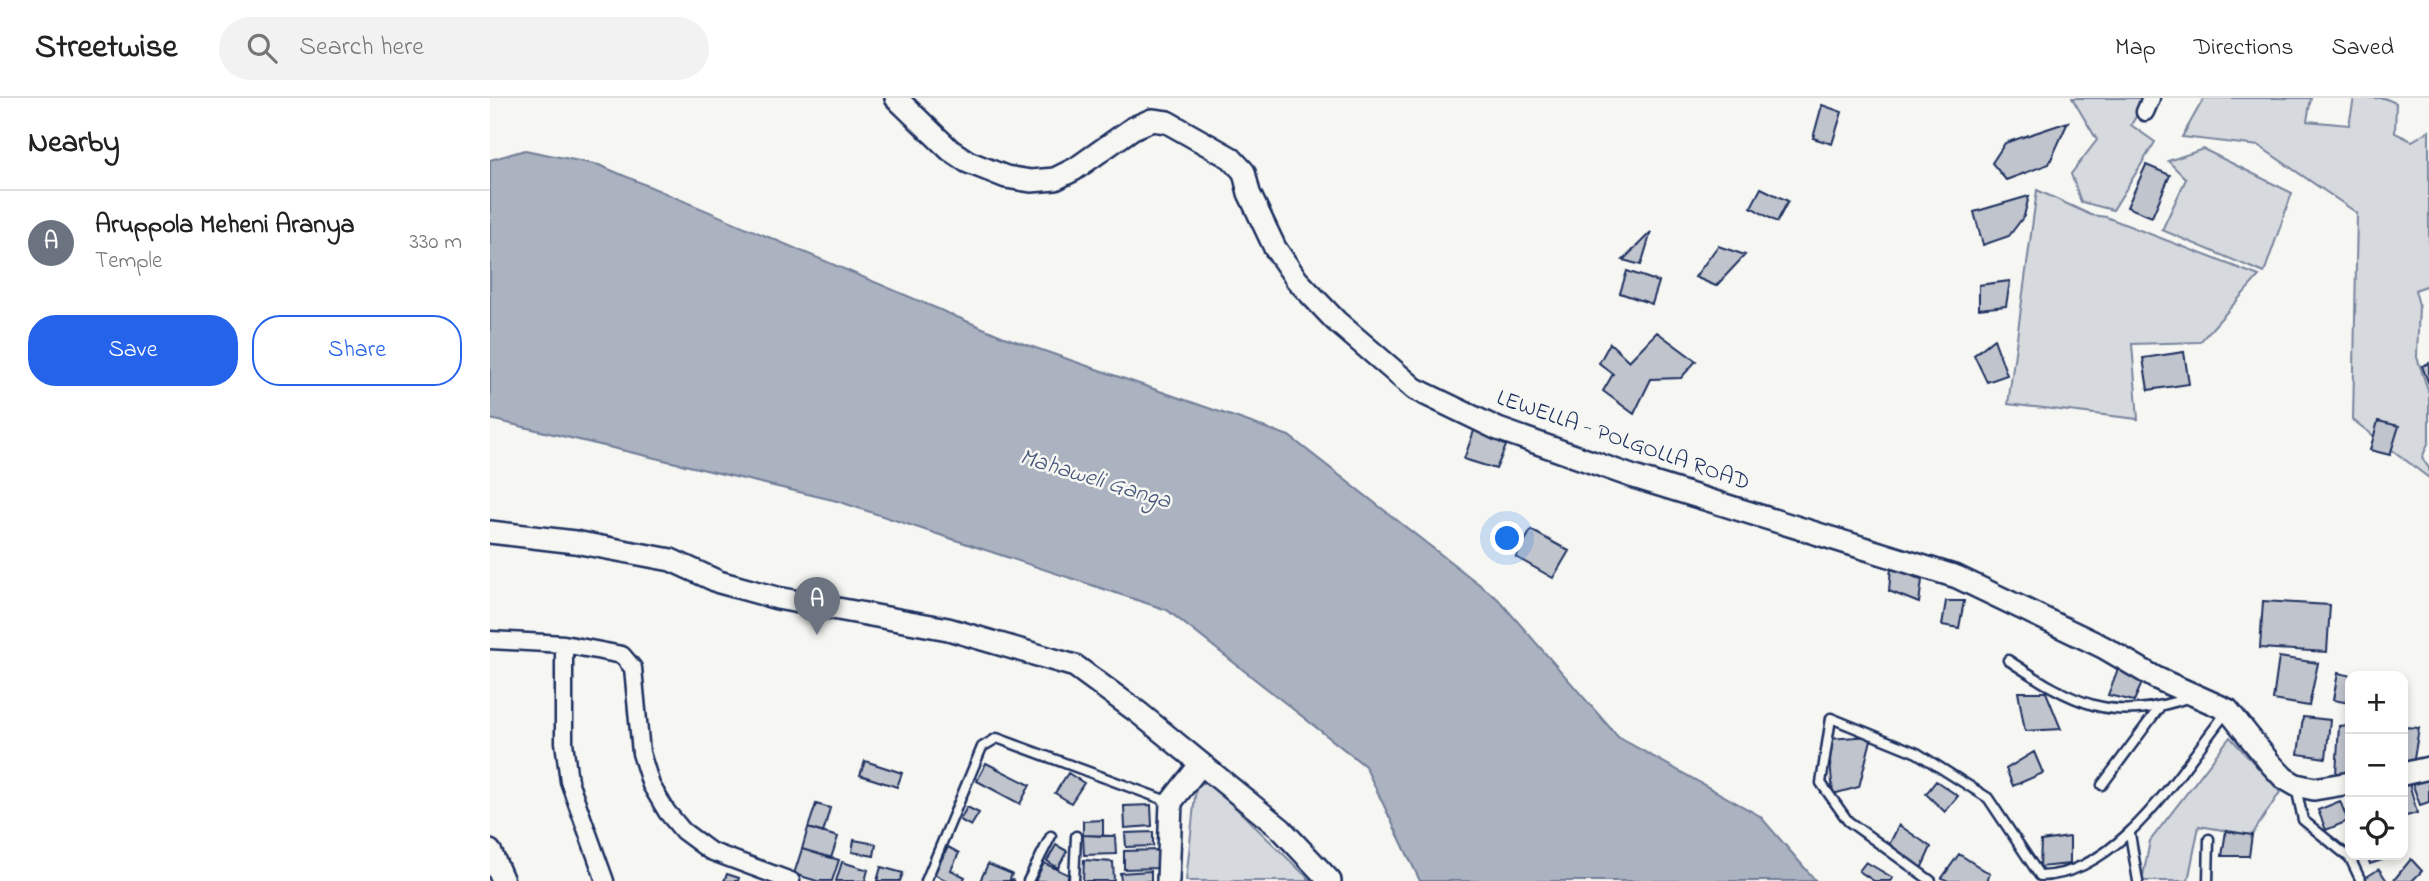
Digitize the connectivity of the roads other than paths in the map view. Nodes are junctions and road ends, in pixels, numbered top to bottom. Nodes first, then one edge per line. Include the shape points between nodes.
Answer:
1 (896, 98) edge
2 (490, 532) edge
3 (490, 640) edge
4 (564, 644) junction
5 (2008, 660) dead end
6 (2197, 694) junction
7 (2159, 708) junction
8 (2228, 710) junction
9 (1200, 765) junction
10 (2429, 768) edge
11 (2408, 773) edge
12 (2345, 784) edge
13 (2102, 785) dead end
14 (2296, 785) junction
15 (1171, 802) junction
16 (2130, 834) junction
17 (1051, 836) dead end
18 (1076, 836) dead end
19 (2210, 839) dead end
20 (490, 851) edge
21 (762, 875) edge
22 (503, 881) edge
23 (606, 881) edge
24 (791, 881) edge
25 (926, 881) edge
26 (1028, 881) edge
27 (1074, 881) edge
28 (1168, 881) edge
29 (1329, 881) edge
30 (1931, 881) edge
31 (2138, 881) edge
32 (2208, 881) edge
33 (2361, 881) edge

1 - 6 street, LEWELLA - POLGOLLA ROAD via 968,162 1031,181 1075,169 1133,128 1152,120 1167,122 1231,158 1244,172 1275,248 1297,279 1336,321 1415,389 1498,429 1622,473 1957,577 2103,647 2156,678
2 - 9 street via 671,560 719,582 766,595 948,629 1074,666
3 - 4 street
4 - 21 street via 622,655 633,668 641,753 651,785 667,812 710,851
4 - 23 street via 564,742 569,780
5 - 7 lane via 2058,693 2105,710
6 - 7 lane
6 - 8 street, LEWELLA - POLGOLLA ROAD
7 - 13 lane
8 - 14 street, LEWELLA - POLGOLLA ROAD via 2270,763
8 - 16 lane
9 - 15 street
9 - 29 street via 1281,829
10 - 11 street
12 - 14 street via 2314,789
14 - 33 lane via 2303,820 2350,858
15 - 25 lane via 998,738 982,747
15 - 28 street
16 - 30 lane via 2080,870 2040,876 1988,798 1917,753 1831,718 1821,783 1848,821
16 - 31 lane
17 - 26 lane
18 - 27 lane
19 - 32 lane
20 - 22 street
21 - 24 street

